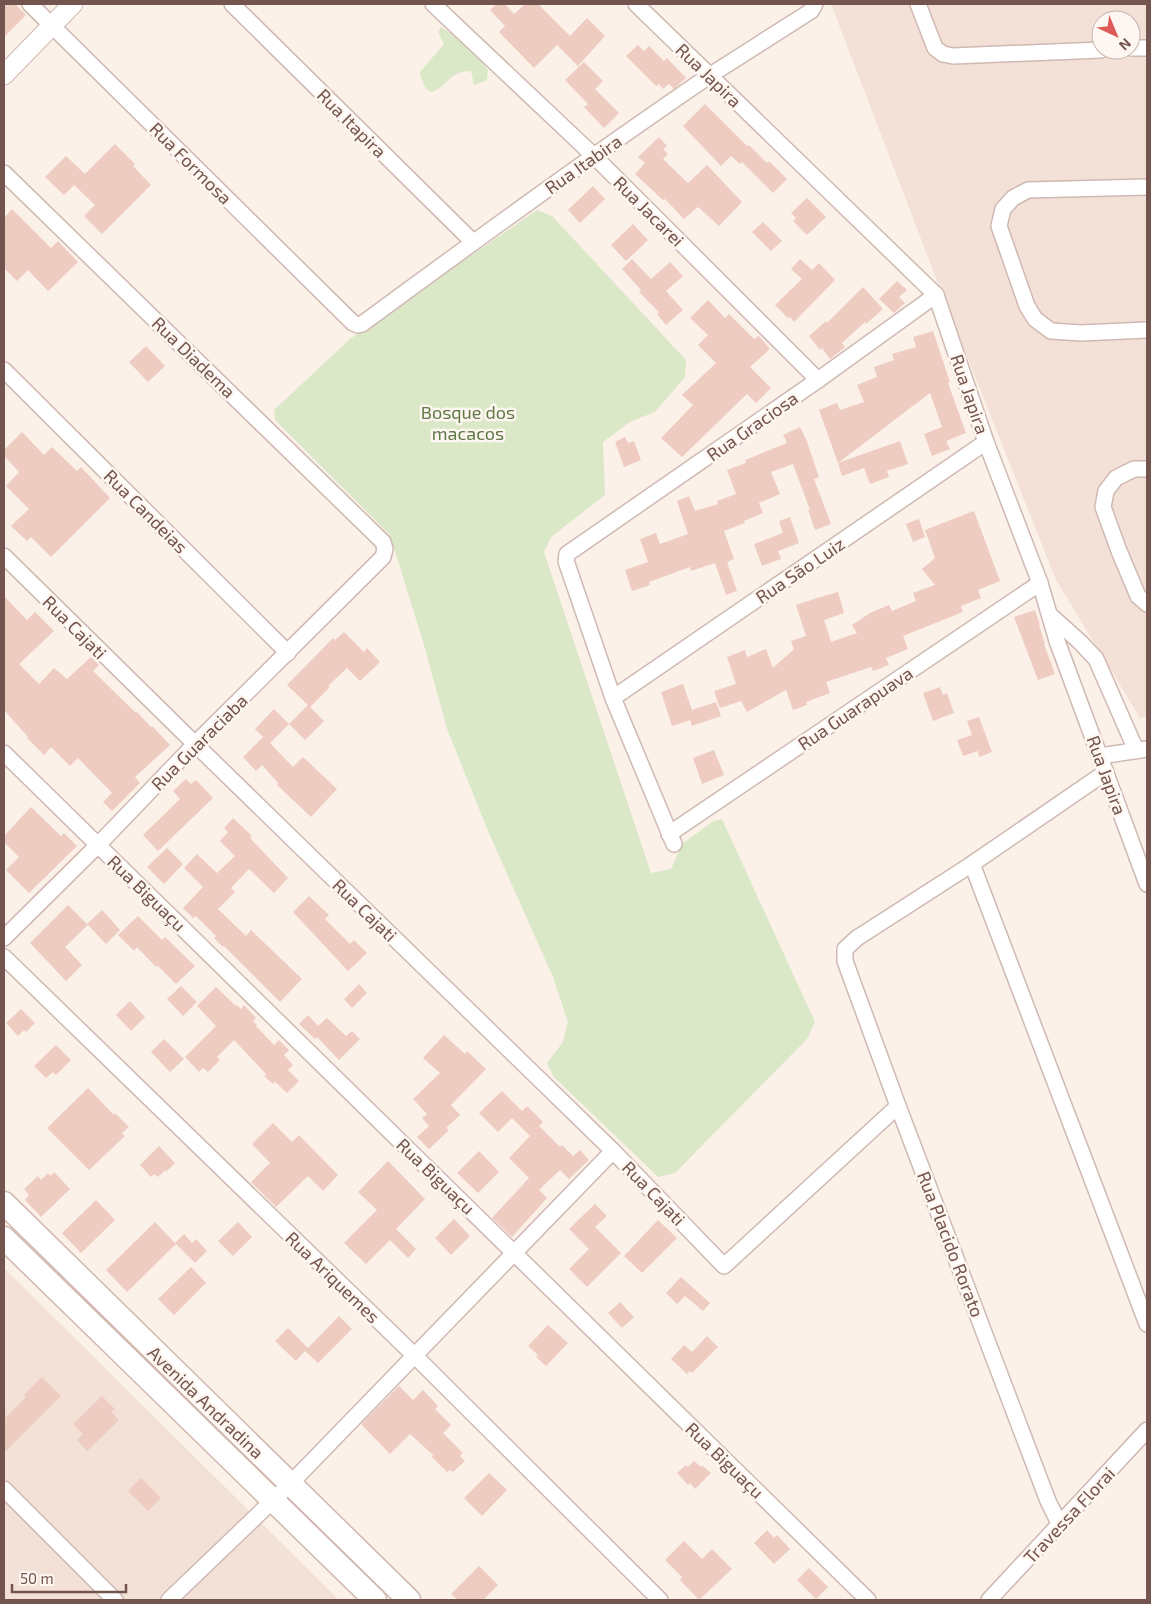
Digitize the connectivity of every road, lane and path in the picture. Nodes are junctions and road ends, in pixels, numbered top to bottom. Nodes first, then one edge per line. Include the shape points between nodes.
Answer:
1 (30, 4) edge
2 (73, 4) edge
3 (232, 4) edge
4 (433, 4) edge
5 (636, 4) edge
6 (815, 4) edge
7 (918, 4) edge
8 (52, 25) junction
9 (1091, 50) edge
10 (4, 75) edge
11 (710, 76) junction
12 (594, 156) junction
13 (4, 173) edge
14 (1147, 187) edge
15 (473, 242) junction
16 (936, 296) junction
17 (353, 322) joint
18 (1147, 330) edge
19 (4, 370) edge
20 (818, 380) junction
21 (986, 442) junction
22 (1147, 469) edge
23 (383, 542) joint
24 (4, 556) edge
25 (1040, 583) junction
26 (1147, 604) edge
27 (1050, 615) junction
28 (288, 652) junction
29 (613, 698) junction
30 (195, 744) junction
31 (1142, 750) edge
32 (4, 753) edge
33 (1100, 756) junction
34 (1106, 772) junction
35 (98, 845) junction
36 (972, 864) junction
37 (1147, 884) edge
38 (4, 938) edge
39 (4, 957) edge
40 (898, 1106) junction
41 (613, 1151) junction
42 (4, 1203) edge
43 (4, 1238) edge
44 (513, 1252) junction
45 (1147, 1324) edge
46 (414, 1355) junction
47 (1147, 1430) edge
48 (290, 1484) junction
49 (4, 1489) edge
50 (273, 1501) junction
51 (1060, 1525) junction
52 (115, 1600) edge
53 (169, 1600) edge
54 (375, 1600) edge
55 (409, 1600) edge
56 (660, 1600) edge
57 (868, 1600) edge
58 (989, 1600) edge

1 - 8 street, Rua Formosa
2 - 8 street
3 - 15 street, Rua Itapira
4 - 12 street, Rua Jacarei
5 - 11 street, Rua Japira
6 - 11 street, Rua Itabira via 811,11
7 - 9 street via 935,48 943,54
8 - 10 street
8 - 17 street, Rua Formosa
11 - 12 street, Rua Itabira
11 - 16 street, Rua Japira
12 - 15 street, Rua Itabira
12 - 20 street, Rua Jacarei
13 - 23 street, Rua Diadema
14 - 18 street via 1028,190 1013,198 1003,209 999,226 1028,306 1035,319 1051,331
15 - 17 street, Rua Itabira via 362,324
16 - 20 street, Rua Graciosa
16 - 21 street, Rua Japira
19 - 28 street, Rua Candeias
20 - 29 street, Rua Graciosa via 567,554 566,561
21 - 25 street, Rua Japira
21 - 29 street, Rua São Luiz
22 - 26 street via 1134,469 1116,478 1106,491 1103,507 1138,596
23 - 28 street, Rua Guaraciaba via 383,557
24 - 30 street, Rua Cajati
25 - 27 street, Rua Japira
25 - 29 street, Rua Guarapuava via 671,839
27 - 31 street via 1096,660
27 - 33 street, Rua Japira
28 - 30 street, Rua Guaraciaba
30 - 35 street, Rua Guaraciaba
30 - 41 street, Rua Cajati
31 - 33 street
32 - 35 street, Rua Biguaçu
33 - 34 street, Rua Japira
34 - 36 street
34 - 37 street, Rua Japira
35 - 38 street, Rua Guaraciaba
35 - 44 street, Rua Biguaçu
36 - 40 street, Rua Placido Rorato via 857,938 846,949 845,961
36 - 45 street
39 - 46 street, Rua Ariquemes
40 - 41 street, Rua Cajati via 724,1266
40 - 51 street, Rua Placido Rorato via 1048,1502
41 - 44 street
42 - 48 main road, Avenida Andradina
43 - 50 main road, Avenida Andradina
44 - 46 street
44 - 57 street, Rua Biguaçu
46 - 48 street
46 - 56 street, Rua Ariquemes
47 - 51 street, Travessa Florai
48 - 50 street
48 - 55 main road, Avenida Andradina
49 - 52 street
50 - 53 street
50 - 54 main road, Avenida Andradina
51 - 58 street, Travessa Florai

